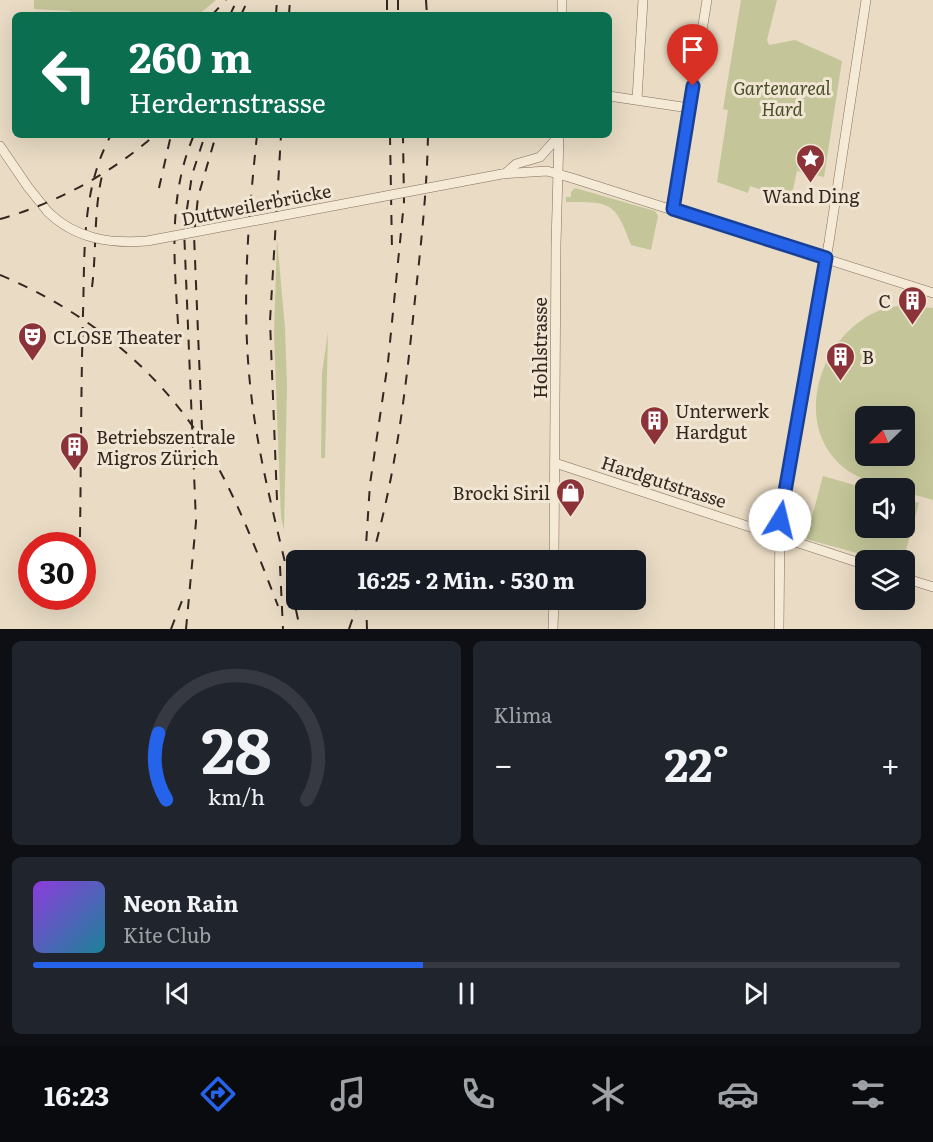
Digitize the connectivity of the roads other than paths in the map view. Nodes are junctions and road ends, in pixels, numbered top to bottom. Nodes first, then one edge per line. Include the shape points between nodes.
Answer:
1 (643, 0) edge
2 (707, 0) edge
3 (866, 0) edge
4 (612, 96) edge
5 (637, 99) junction
6 (689, 108) junction
7 (556, 138) edge
8 (559, 138) edge
9 (0, 148) edge
10 (504, 174) junction
11 (557, 174) junction
12 (673, 209) junction
13 (826, 258) junction
14 (933, 293) edge
15 (555, 463) junction
16 (779, 537) junction
17 (554, 550) edge
18 (855, 561) edge
19 (915, 581) edge
20 (933, 587) edge
21 (554, 610) edge
22 (553, 629) edge
23 (779, 629) edge

1 - 5 street
2 - 6 street
3 - 13 street
4 - 5 street
5 - 6 street
6 - 12 street
7 - 10 street via 540,157 516,164
8 - 11 street, Hohlstrasse
9 - 10 street, Duttweilerbrücke, bridge via 37,199 59,221 81,234 119,242 165,238
10 - 11 street, Duttweilerbrücke
11 - 12 street, Duttweilerbrücke
11 - 15 street, Hohlstrasse
12 - 13 street, Duttweilerbrücke
13 - 14 street, Duttweilerbrücke
13 - 16 street
15 - 16 street, Hardgutstrasse
15 - 17 street, Hohlstrasse
16 - 18 street, Hardgutstrasse
16 - 23 street
19 - 20 street
21 - 22 street

